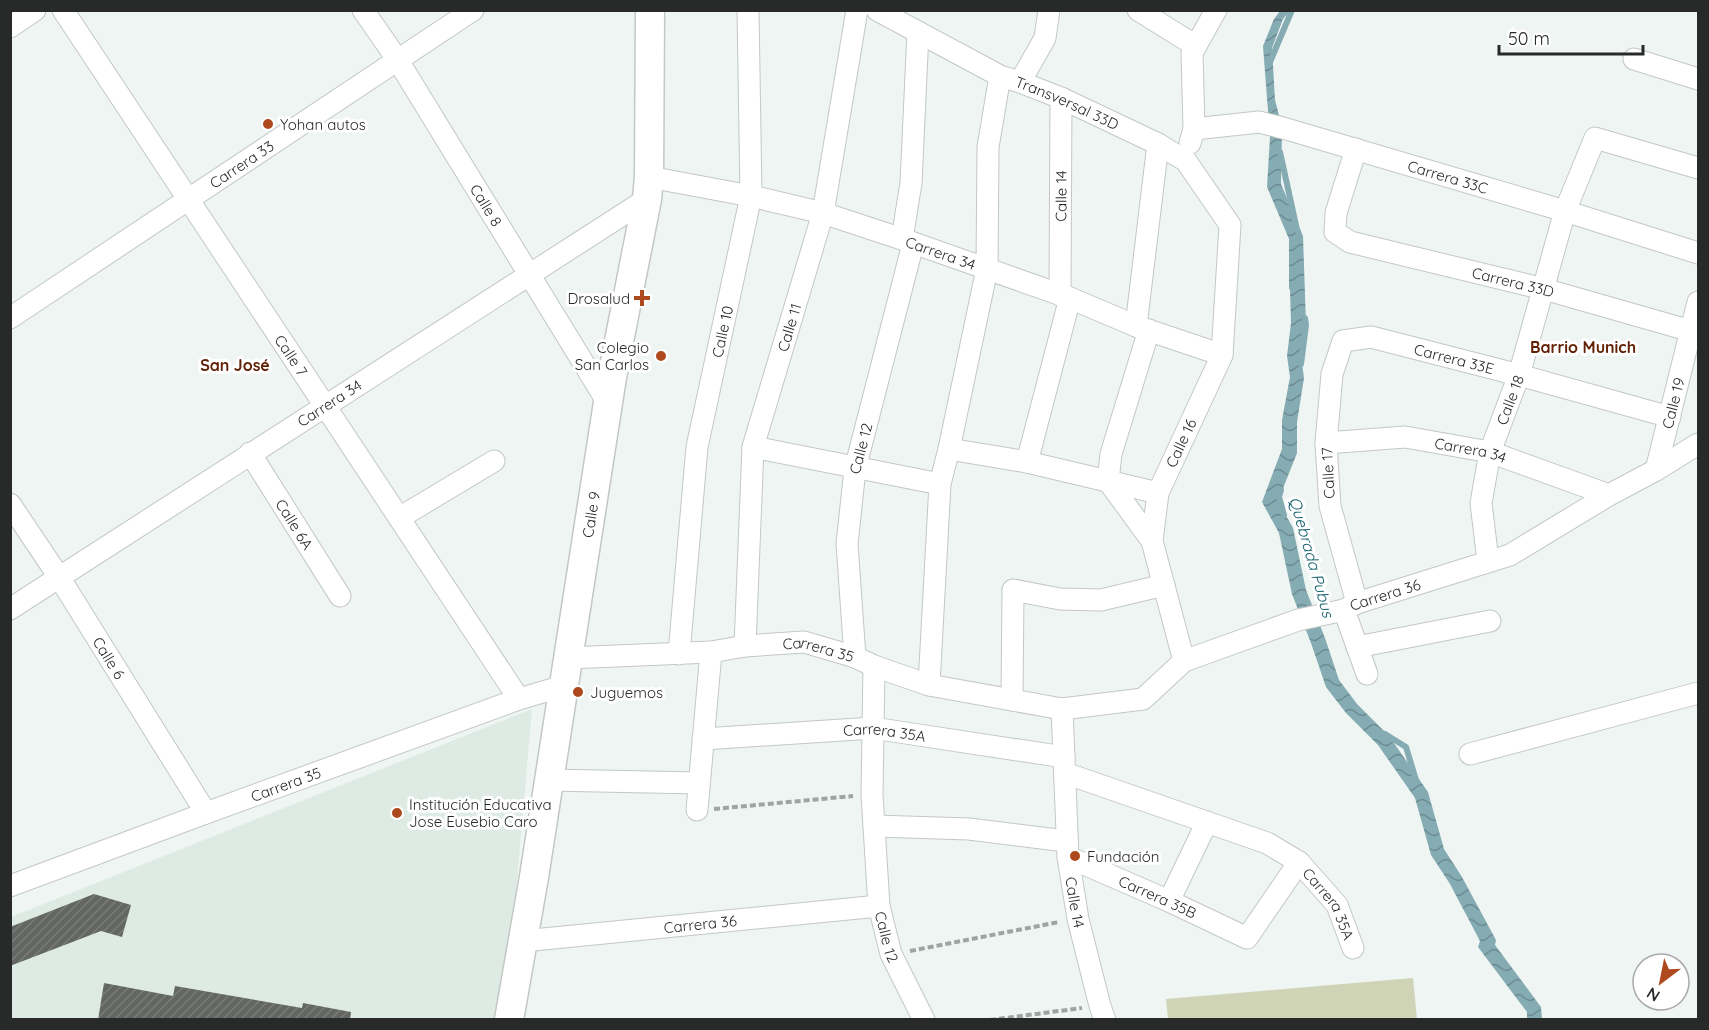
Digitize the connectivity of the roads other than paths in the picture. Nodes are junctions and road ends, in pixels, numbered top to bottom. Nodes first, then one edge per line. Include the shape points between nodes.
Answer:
1 (35, 10) edge
2 (63, 10) edge
3 (363, 10) edge
4 (473, 10) edge
5 (650, 10) edge
6 (748, 10) edge
7 (857, 10) edge
8 (877, 10) edge
9 (1049, 10) edge
10 (1138, 10) edge
11 (1216, 10) edge
12 (10, 27) edge
13 (918, 32) junction
14 (1196, 46) junction
15 (1634, 59) dead end
16 (397, 60) junction
17 (1000, 76) junction
18 (1698, 79) edge
19 (1020, 82) junction
20 (1062, 98) junction
21 (1194, 129) junction
22 (1158, 144) junction
23 (1356, 149) junction
24 (1186, 161) junction
25 (1698, 168) edge
26 (648, 188) junction
27 (751, 196) junction
28 (189, 200) junction
29 (1565, 211) junction
30 (823, 213) junction
31 (1230, 225) joint
32 (908, 241) junction
33 (1698, 254) edge
34 (987, 269) junction
35 (528, 275) junction
36 (1544, 289) junction
37 (1065, 296) junction
38 (1698, 302) edge
39 (10, 318) edge
40 (1143, 328) junction
41 (1691, 331) junction
42 (1343, 341) joint
43 (1222, 355) junction
44 (1519, 375) junction
45 (608, 403) junction
46 (325, 407) junction
47 (1671, 417) junction
48 (1326, 442) junction
49 (1698, 444) edge
50 (753, 447) junction
51 (949, 449) junction
52 (1490, 452) junction
53 (250, 453) junction
54 (494, 461) dead end
55 (1027, 462) junction
56 (855, 469) junction
57 (1656, 470) junction
58 (1108, 481) junction
59 (939, 484) junction
60 (1158, 493) junction
61 (1610, 495) junction
62 (10, 504) edge
63 (399, 518) junction
64 (1152, 541) junction
65 (1488, 561) junction
66 (59, 577) junction
67 (1164, 585) junction
68 (340, 596) dead end
69 (10, 609) edge
70 (1342, 609) junction
71 (1490, 621) dead end
72 (745, 646) junction
73 (1358, 647) junction
74 (711, 652) junction
75 (679, 654) junction
76 (567, 658) junction
77 (1184, 661) junction
78 (865, 662) junction
79 (1367, 674) dead end
80 (929, 685) junction
81 (563, 686) junction
82 (1698, 693) edge
83 (519, 699) junction
84 (1012, 700) junction
85 (1062, 709) junction
86 (873, 728) junction
87 (704, 739) junction
88 (1470, 754) dead end
89 (1065, 765) junction
90 (548, 780) junction
91 (699, 783) junction
92 (697, 810) road end
93 (206, 813) junction
94 (1207, 822) junction
95 (874, 826) junction
96 (1067, 849) junction
97 (1299, 862) junction
98 (10, 886) edge
99 (1169, 901) junction
100 (879, 906) junction
101 (523, 941) junction
102 (1353, 948) dead end
103 (1103, 1013) edge
104 (509, 1020) edge
105 (924, 1020) edge

1 - 12 street
2 - 28 street, Calle 7
3 - 16 street, Calle 8
4 - 16 street, Carrera 33
5 - 26 street, Calle 9
6 - 27 street, Calle 10
7 - 30 street, Calle 11
8 - 13 street, Transversal 33D
9 - 19 street via 1045,38
10 - 14 street
11 - 14 street
13 - 17 street, Transversal 33D
13 - 32 street, Calle 12
14 - 21 street via 1192,54
15 - 18 street
16 - 28 street, Carrera 33
16 - 35 street, Calle 8
17 - 19 street, Transversal 33D
17 - 34 street via 988,147
19 - 20 street, Transversal 33D
20 - 22 street, Transversal 33D
20 - 37 street, Calle 14
21 - 23 street, Carrera 33C via 1259,122
21 - 24 street
22 - 24 street, Transversal 33D
22 - 40 street
23 - 29 street, Carrera 33C
23 - 36 street, Carrera 33D via 1336,213 1335,232 1350,242
24 - 31 street, Transversal 33D
25 - 29 street, Calle 18 via 1596,138
26 - 27 street, Carrera 34
26 - 35 street, Carrera 34
26 - 45 street, Calle 9
27 - 30 street, Carrera 34
27 - 75 street, Calle 10 via 697,447
28 - 39 street, Carrera 33
28 - 46 street, Calle 7
29 - 33 street, Carrera 33C
29 - 36 street, Calle 18
30 - 32 street, Carrera 34
30 - 50 street, Calle 11
31 - 43 street, Calle 16
32 - 34 street, Carrera 34
32 - 56 street, Calle 12
34 - 37 street, Carrera 34
34 - 51 street
35 - 45 street, Calle 8
35 - 46 street, Carrera 34
36 - 41 street, Carrera 33D
36 - 44 street, Calle 18
37 - 40 street, Carrera 34
37 - 55 street, Calle 14
38 - 41 street, Calle 19
40 - 43 street, Carrera 34
40 - 58 street via 1111,454
41 - 47 street, Calle 19
42 - 44 street, Carrera 33E via 1371,337
42 - 48 street, Calle 17 via 1332,375
43 - 60 street, Calle 16
44 - 47 street, Carrera 33E
44 - 52 street, Calle 18
45 - 76 street, Calle 9
46 - 53 street, Carrera 34
46 - 63 street, Calle 7
47 - 57 street, Calle 19
48 - 52 street, Carrera 34 via 1405,437
48 - 70 street, Calle 17
49 - 57 street, Carrera 36
50 - 56 street
50 - 72 street, Calle 11
51 - 55 street
51 - 59 street
52 - 61 street, Carrera 34
52 - 65 street, Calle 18 via 1481,502
53 - 66 street, Carrera 34
53 - 68 street, Calle 6A
54 - 63 street
55 - 58 street
56 - 59 street
56 - 78 street, Calle 12 via 846,544
57 - 61 street, Carrera 36
58 - 60 street
58 - 64 street
59 - 80 street
60 - 64 street, Calle 16
61 - 65 street, Carrera 36 via 1509,555
62 - 66 street, Calle 6
63 - 83 street, Calle 7
64 - 67 street, Calle 16
65 - 70 street, Carrera 36
66 - 69 street, Carrera 34
66 - 93 street, Calle 6
67 - 77 street, Calle 16
67 - 84 street via 1101,600 1060,599 1013,590
70 - 73 street, Calle 17
70 - 77 street, Carrera 36 via 1298,620
71 - 73 street
72 - 74 street, Carrera 35
72 - 78 street, Carrera 35 via 804,642
73 - 79 street, Calle 17
74 - 75 street, Carrera 35
74 - 87 street
75 - 76 street, Carrera 35
76 - 81 street, Calle 9
77 - 85 street, Carrera 36 via 1143,699
78 - 80 street, Carrera 35
78 - 86 street, Calle 12
80 - 84 street, Carrera 35
81 - 83 street, Carrera 35
81 - 90 street, Calle 9
82 - 88 street
83 - 93 street, Carrera 35
84 - 85 street, Carrera 35
85 - 89 street, Calle 14
86 - 87 street, Carrera 35A
86 - 89 street, Carrera 35A
86 - 95 street, Calle 12
87 - 91 street
89 - 94 street, Carrera 35A
89 - 96 street, Calle 14
90 - 91 street
90 - 101 street, Calle 9
91 - 92 street
93 - 98 street, Carrera 35
94 - 97 street, Carrera 35A via 1267,843
94 - 99 street
95 - 96 street, Carrera 35B via 969,829
95 - 100 street, Calle 12
96 - 99 street, Carrera 35B
96 - 103 street, Calle 14 via 1078,919
97 - 99 street, Carrera 35B via 1247,938
97 - 102 street, Carrera 35A via 1337,905
100 - 101 street, Carrera 36
100 - 105 street, Calle 12 via 891,954
101 - 104 street, Calle 9

